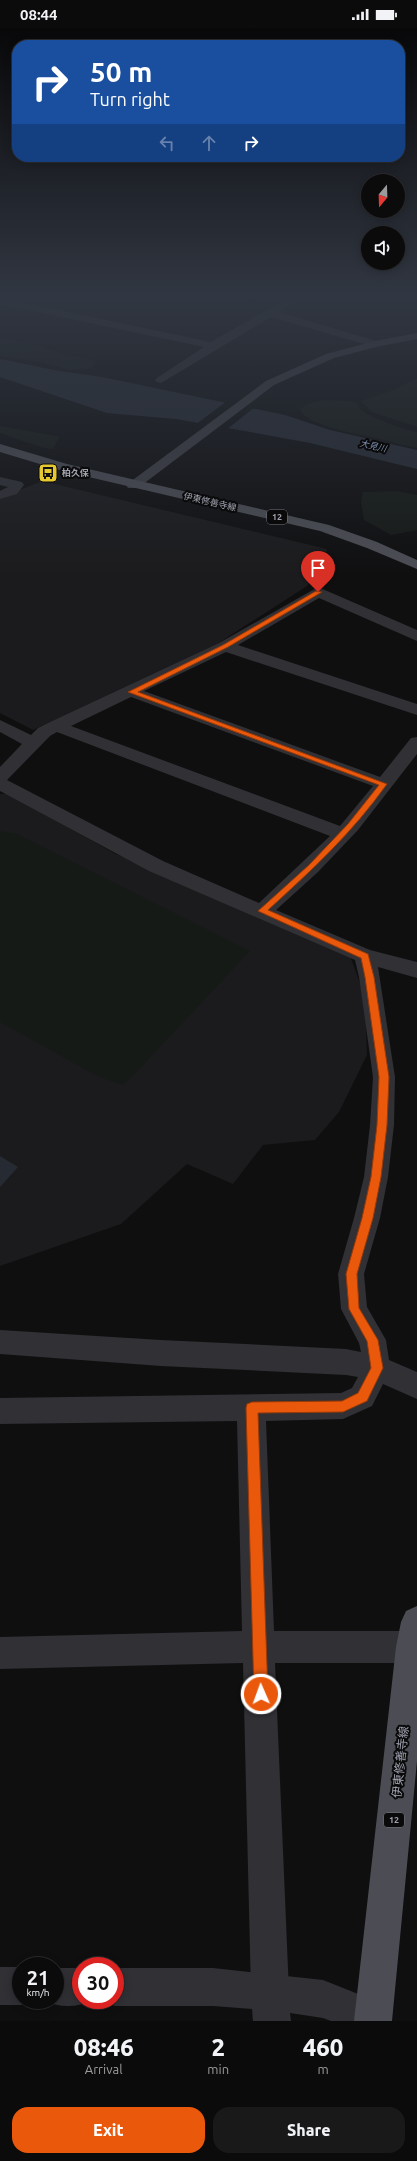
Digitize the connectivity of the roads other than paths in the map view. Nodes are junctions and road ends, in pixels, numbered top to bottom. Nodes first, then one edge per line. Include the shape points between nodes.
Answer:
1 (260, 390) edge
2 (0, 448) edge
3 (0, 481) edge
4 (133, 484) junction
5 (0, 495) edge
6 (417, 565) edge
7 (417, 636) edge
8 (225, 646) junction
9 (132, 692) junction
10 (417, 710) edge
11 (0, 725) edge
12 (56, 726) junction
13 (417, 742) edge
14 (32, 743) junction
15 (0, 777) edge
16 (0, 784) edge
17 (383, 784) junction
18 (342, 834) junction
19 (262, 911) junction
20 (364, 956) junction
21 (416, 968) edge
22 (0, 1342) edge
23 (377, 1368) junction
24 (417, 1386) edge
25 (252, 1408) junction
26 (0, 1410) edge
27 (415, 1639) edge
28 (260, 1647) junction
29 (0, 1653) edge
30 (0, 1986) edge
31 (12, 1986) edge
32 (124, 1987) edge
33 (271, 2006) edge
34 (373, 2019) edge

1 - 4 main road
2 - 4 main road, 伊東修善寺線 / 12 via 63,468
3 - 5 street via 17,485
4 - 6 main road, 伊東修善寺線 / 12 via 324,528
7 - 8 street via 318,592
8 - 9 street
8 - 10 street
9 - 12 street
9 - 17 street
11 - 14 street
12 - 14 street via 44,732
12 - 18 street
13 - 17 street
14 - 15 street
16 - 19 street via 156,866
17 - 18 street
18 - 19 street via 312,867
19 - 20 street
20 - 21 street
20 - 23 street via 370,977 384,1077 376,1177 351,1274 354,1309 372,1340
22 - 23 street via 154,1353 346,1362
23 - 24 street
23 - 25 street via 362,1397 343,1406
25 - 26 street
25 - 28 street
27 - 28 street
27 - 34 main road, 伊東修善寺線 / 12
28 - 29 street
28 - 33 street
30 - 31 street
32 - 33 street via 213,1987
33 - 34 street via 324,1999

